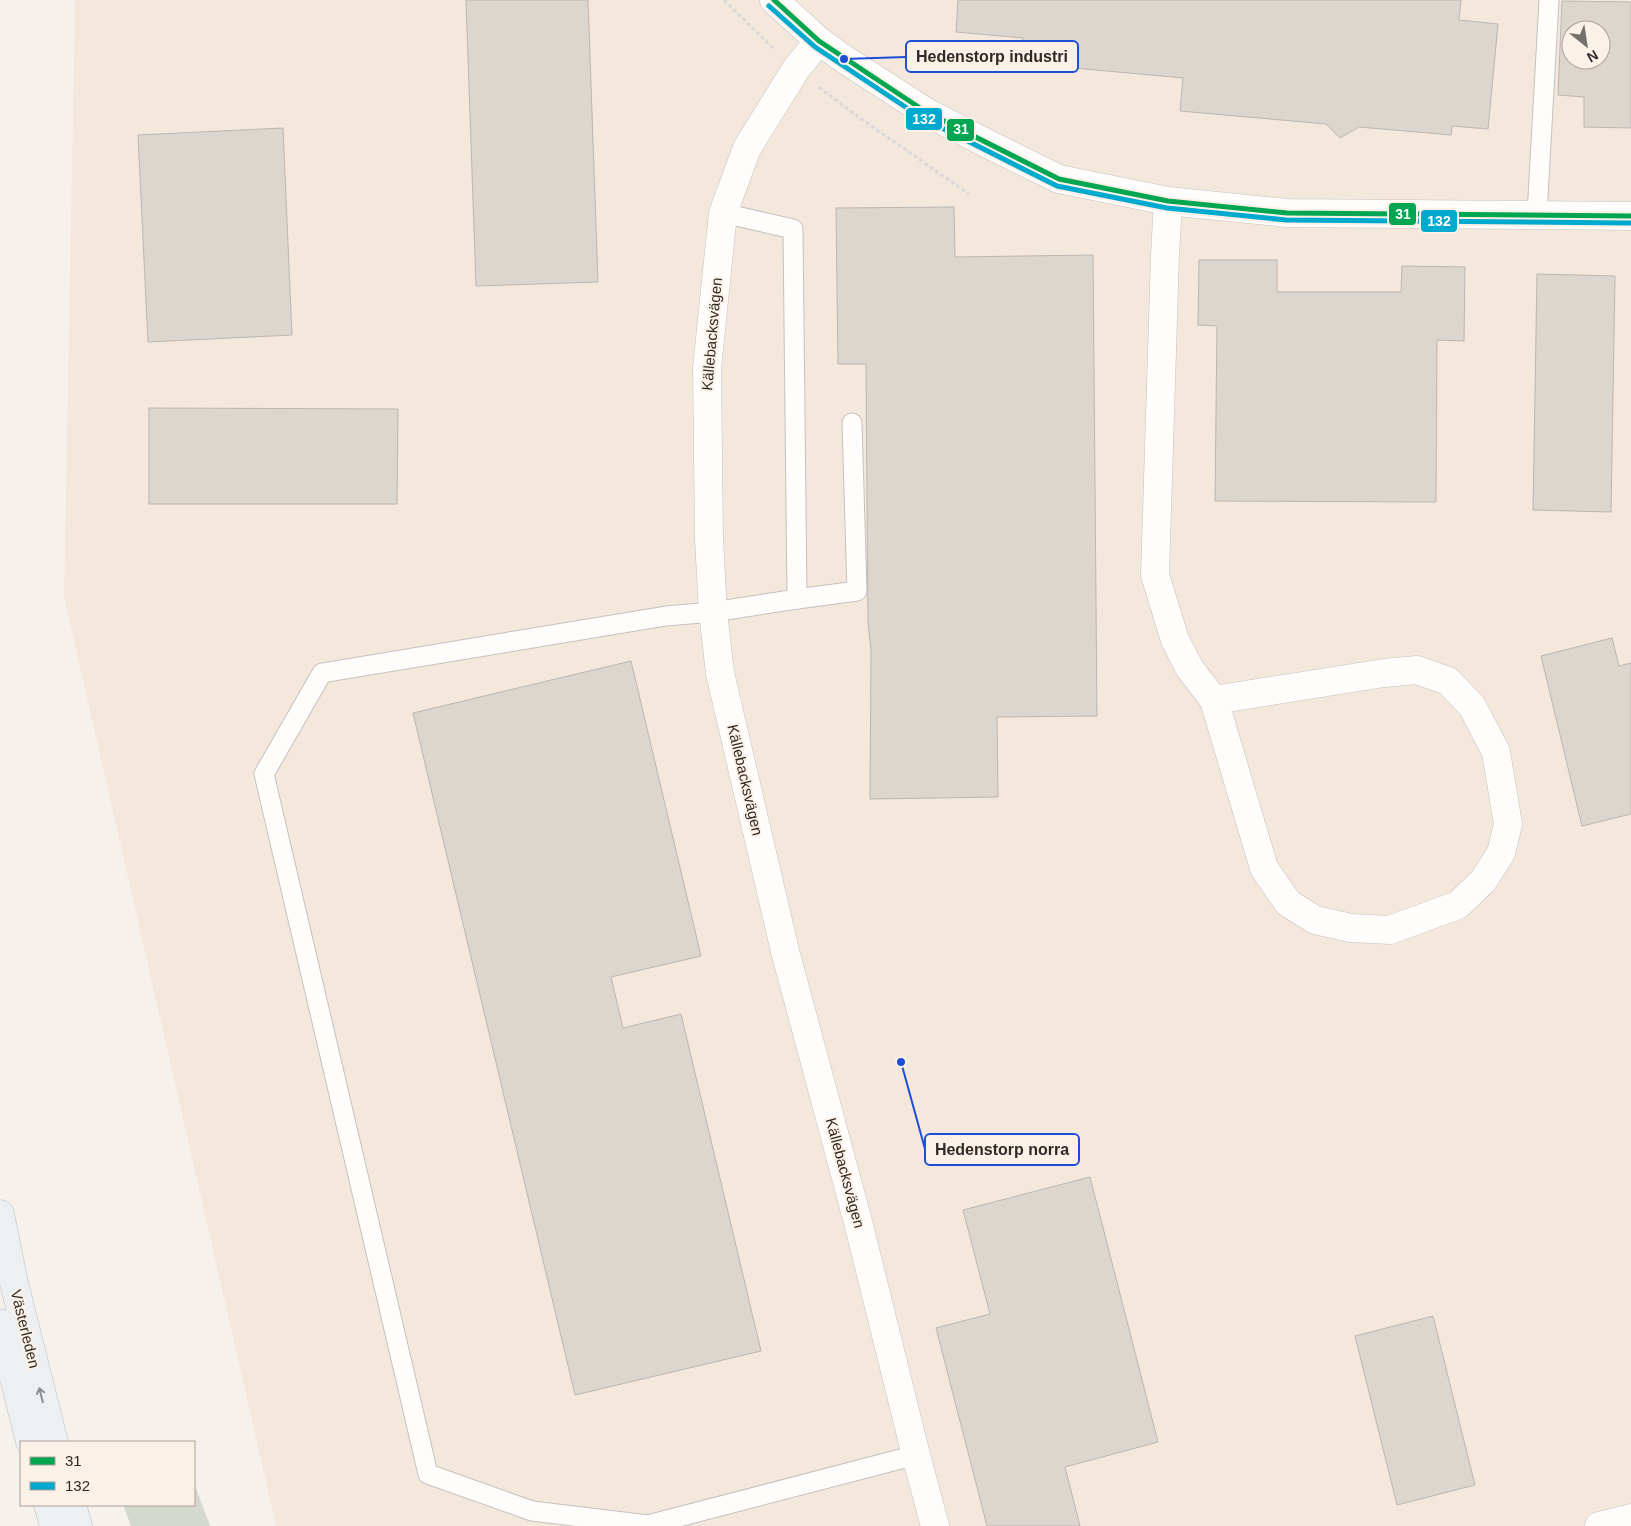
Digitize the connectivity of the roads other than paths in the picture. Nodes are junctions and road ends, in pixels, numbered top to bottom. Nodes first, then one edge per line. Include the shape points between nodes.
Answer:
1 (774, 0) edge
2 (1549, 0) edge
3 (819, 41) junction
4 (1168, 201) junction
5 (723, 214) junction
6 (1537, 216) junction
7 (1631, 216) edge
8 (852, 423) dead end
9 (797, 599) junction
10 (713, 612) junction
11 (1214, 700) junction
12 (0, 1214) edge
13 (0, 1323) edge
14 (30, 1441) edge
15 (54, 1441) edge
16 (916, 1455) junction
17 (48, 1506) edge
18 (72, 1506) edge
19 (1631, 1518) edge
20 (54, 1526) edge
21 (78, 1526) edge
22 (935, 1526) edge
23 (1599, 1526) edge

1 - 3 street
2 - 6 lane
3 - 4 street via 926,112 1059,179
3 - 5 street, Källebacksvägen via 796,69 747,148
4 - 6 street via 1287,213
4 - 11 street via 1155,575 1175,640 1190,669
5 - 9 lane via 793,229
5 - 10 street, Källebacksvägen via 706,368
6 - 7 street
8 - 9 lane via 857,591
9 - 10 lane
10 - 16 street, Källebacksvägen via 720,673 785,951
10 - 16 lane via 666,616 322,673 264,774 428,1474 532,1510 648,1525
11 - 11 street via 1264,868 1288,902 1315,920 1351,928 1390,930 1458,905 1483,881 1501,853 1508,824 1496,752 1472,706 1448,681 1417,670 1400,671
15 -> 12 highway, Västerleden
13 - 14 highway, Västerleden
16 - 22 street, Källebacksvägen
17 - 20 highway
18 - 21 highway
19 - 23 street

